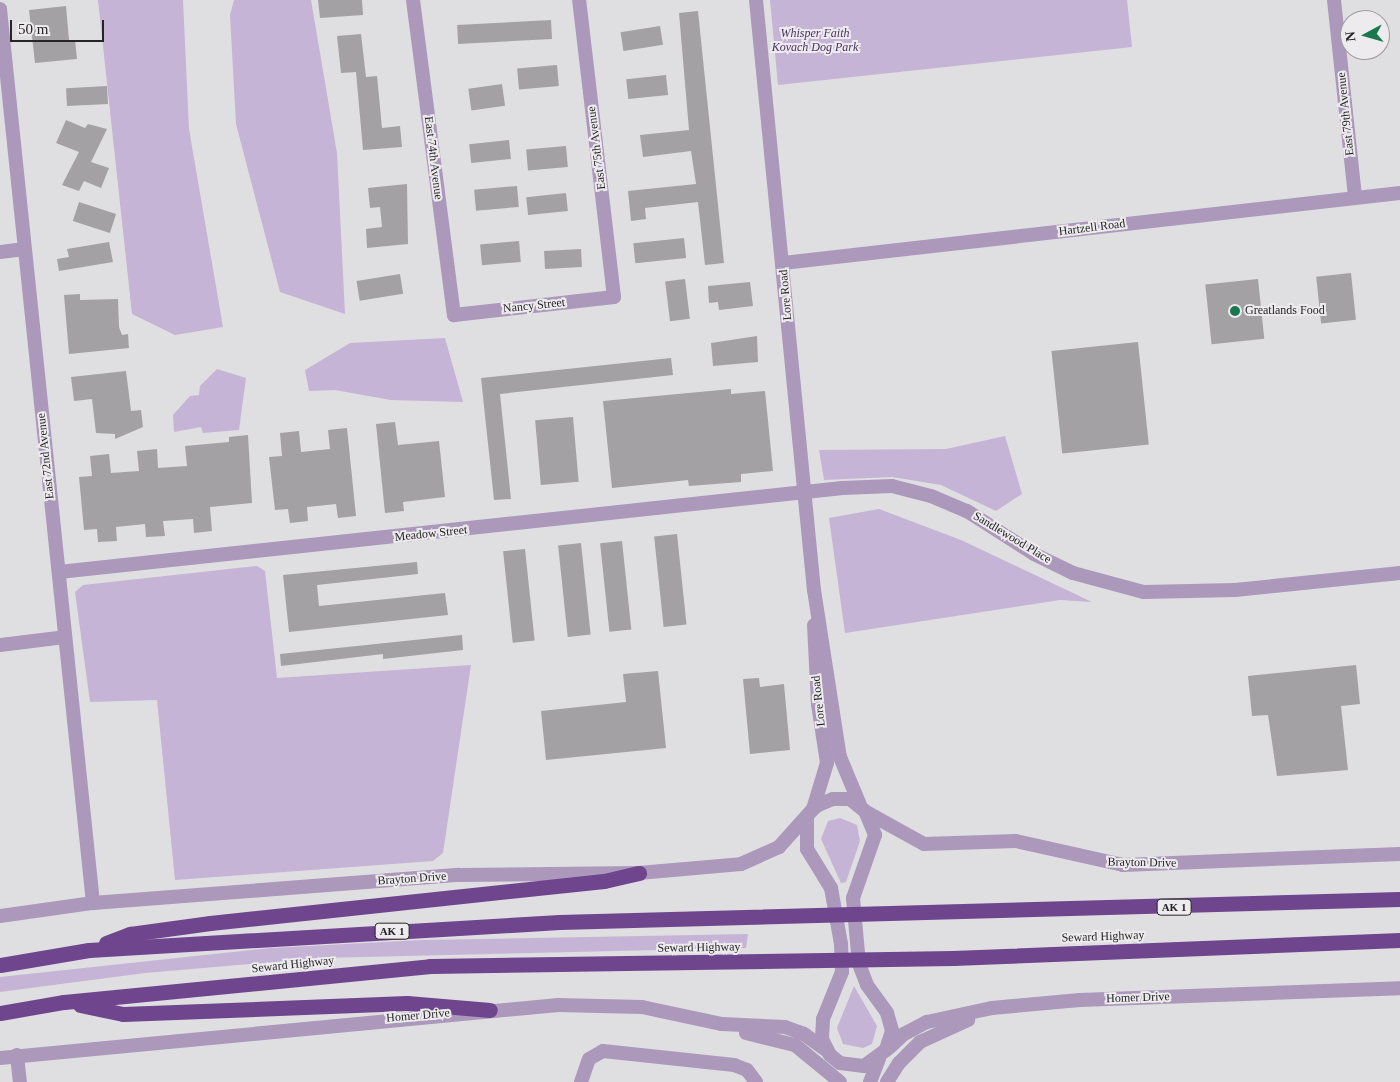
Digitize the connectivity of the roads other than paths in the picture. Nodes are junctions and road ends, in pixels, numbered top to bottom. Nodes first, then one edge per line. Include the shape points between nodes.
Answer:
1 (413, 0) edge
2 (579, 0) edge
3 (756, 0) edge
4 (1334, 0) edge
5 (0, 9) edge
6 (1400, 193) edge
7 (1354, 197) junction
8 (23, 249) junction
9 (0, 252) edge
10 (783, 263) junction
11 (614, 297) joint
12 (454, 315) joint
13 (804, 492) junction
14 (59, 572) junction
15 (1400, 573) edge
16 (814, 590) junction
17 (65, 637) junction
18 (0, 645) edge
19 (862, 808) junction
20 (810, 813) junction
21 (1400, 854) edge
22 (639, 873) junction
23 (1400, 892) edge
24 (1400, 899) edge
25 (92, 903) junction
26 (1272, 904) junction
27 (0, 916) edge
28 (1400, 940) edge
29 (89, 950) junction
30 (0, 965) edge
31 (1400, 988) edge
32 (64, 1002) junction
33 (1012, 1007) junction
34 (490, 1010) junction
35 (0, 1012) edge
36 (722, 1024) junction
37 (883, 1054) junction
38 (17, 1055) junction
39 (831, 1055) junction
40 (0, 1058) edge
41 (20, 1082) edge
42 (581, 1082) edge
43 (756, 1082) edge
44 (840, 1082) edge
45 (844, 1082) edge
46 (870, 1082) edge
47 (887, 1082) edge

1 - 12 street, East 74th Avenue
2 - 11 street, East 75th Avenue
3 - 10 street, Lore Road
4 - 7 street, East 79th Avenue
5 - 8 street, East 72nd Avenue
6 - 7 street, Hartzell Road
7 - 10 street, Hartzell Road
8 - 9 street
8 - 14 street, East 72nd Avenue
10 - 13 street, Lore Road
11 - 12 street, Nancy Street
13 - 14 street, Meadow Street
13 - 15 street, Sandlewood Place via 892,486 931,496 967,511 1034,554 1073,573 1144,592 1235,590
13 - 16 street, Lore Road
14 - 17 street, East 72nd Avenue
16 - 19 street, Lore Road via 840,757
16 - 20 street, Lore Road via 817,691 828,763
17 - 18 street
17 - 25 street, East 72nd Avenue
19 - 20 street, Brayton Drive via 838,798
19 - 21 street, Brayton Drive via 920,844 1016,841 1123,865
19 - 37 street, Lore Road via 875,830 875,843 856,886 853,916 863,976 892,1025
20 - 22 street, Brayton Drive via 784,843 752,862
20 - 39 street via 807,849 831,888 841,944 839,984 822,1025
22 - 25 street, Brayton Drive via 459,875
22 - 29 highway via 604,881 130,934
23 - 26 highway
24 - 26 highway, AK 1
25 - 27 street, Brayton Drive
26 - 29 highway, AK 1 via 559,922
28 - 32 highway, Seward Highway via 953,958 430,966
29 - 30 highway, AK 1
31 - 33 street, Homer Drive via 1080,1000
32 - 34 highway via 123,1014 407,1003
32 - 35 highway, Seward Highway
33 - 37 street, Homer Drive via 970,1011 927,1022 904,1034
33 - 47 street via 952,1025 925,1038 905,1055
34 - 36 street, Homer Drive via 558,1005 634,1007
34 - 38 street, Homer Drive
36 - 39 street, Homer Drive via 794,1029
36 - 44 street via 795,1045
37 - 39 street via 852,1067
37 - 46 street, Lore Road
38 - 40 street, Homer Drive
38 - 41 street
39 - 45 street
42 - 43 street via 589,1059 603,1050 734,1065 747,1070

